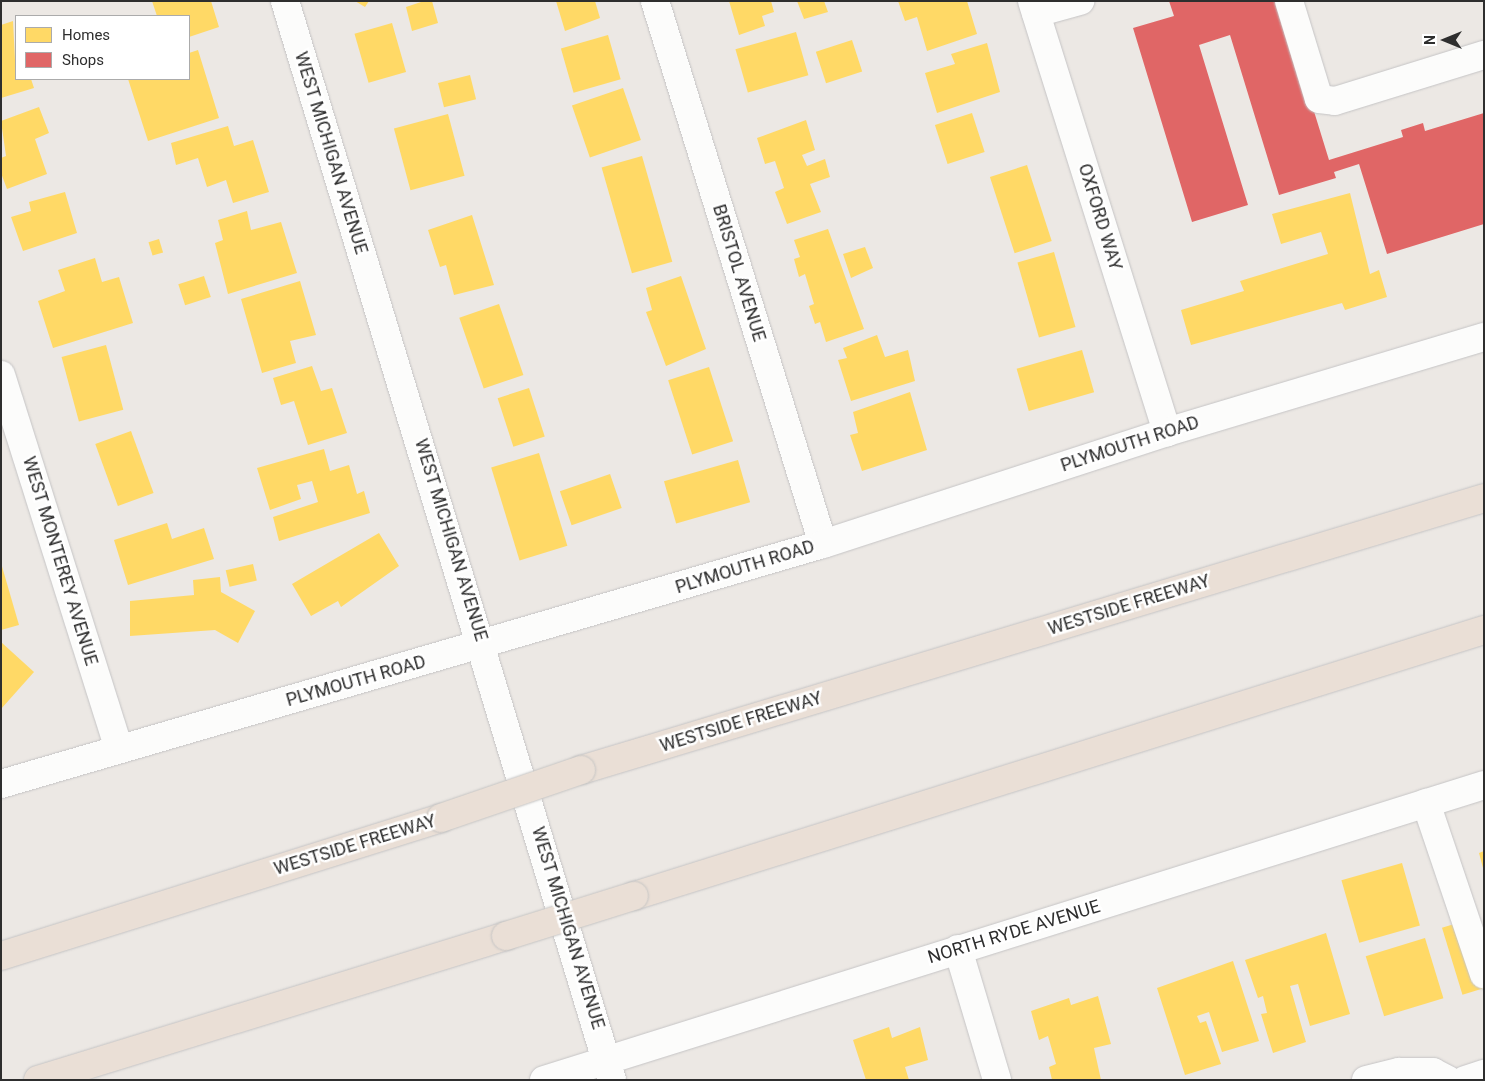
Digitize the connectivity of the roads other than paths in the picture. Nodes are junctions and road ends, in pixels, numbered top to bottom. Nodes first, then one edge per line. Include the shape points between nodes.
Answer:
1 (285, 1) edge
2 (655, 1) edge
3 (1080, 1) edge
4 (1288, 1) edge
5 (1034, 7) edge
6 (1484, 55) edge
7 (1484, 337) edge
8 (1, 375) edge
9 (1167, 432) junction
10 (1484, 498) edge
11 (823, 544) junction
12 (1484, 630) edge
13 (483, 645) junction
14 (118, 747) junction
15 (1, 784) edge
16 (1484, 785) edge
17 (1426, 803) junction
18 (958, 949) junction
19 (1, 956) edge
20 (1484, 974) edge
21 (610, 1070) edge
22 (1484, 1074) edge
23 (38, 1080) edge
24 (544, 1080) edge
25 (997, 1080) edge
26 (1366, 1080) edge
27 (1448, 1080) edge
28 (1465, 1080) edge

1 - 13 street, WEST MICHIGAN AVENUE
2 - 11 street, BRISTOL AVENUE
3 - 5 street
4 - 6 street via 1319,98 1335,101
5 - 9 street, OXFORD WAY
7 - 9 street, PLYMOUTH ROAD
8 - 14 street, WEST MONTEREY AVENUE
9 - 11 street, PLYMOUTH ROAD
10 - 19 highway, WESTSIDE FREEWAY, bridge via 581,770 442,818
11 - 13 street, PLYMOUTH ROAD
12 - 23 highway, bridge
13 - 14 street, PLYMOUTH ROAD
13 - 21 street, WEST MICHIGAN AVENUE
14 - 15 street, PLYMOUTH ROAD
16 - 17 street, NORTH RYDE AVENUE
17 - 18 street, NORTH RYDE AVENUE
17 - 20 street
18 - 21 street, NORTH RYDE AVENUE
18 - 25 street
21 - 24 street, NORTH RYDE AVENUE
22 - 28 street
26 - 27 street via 1399,1072 1433,1072

